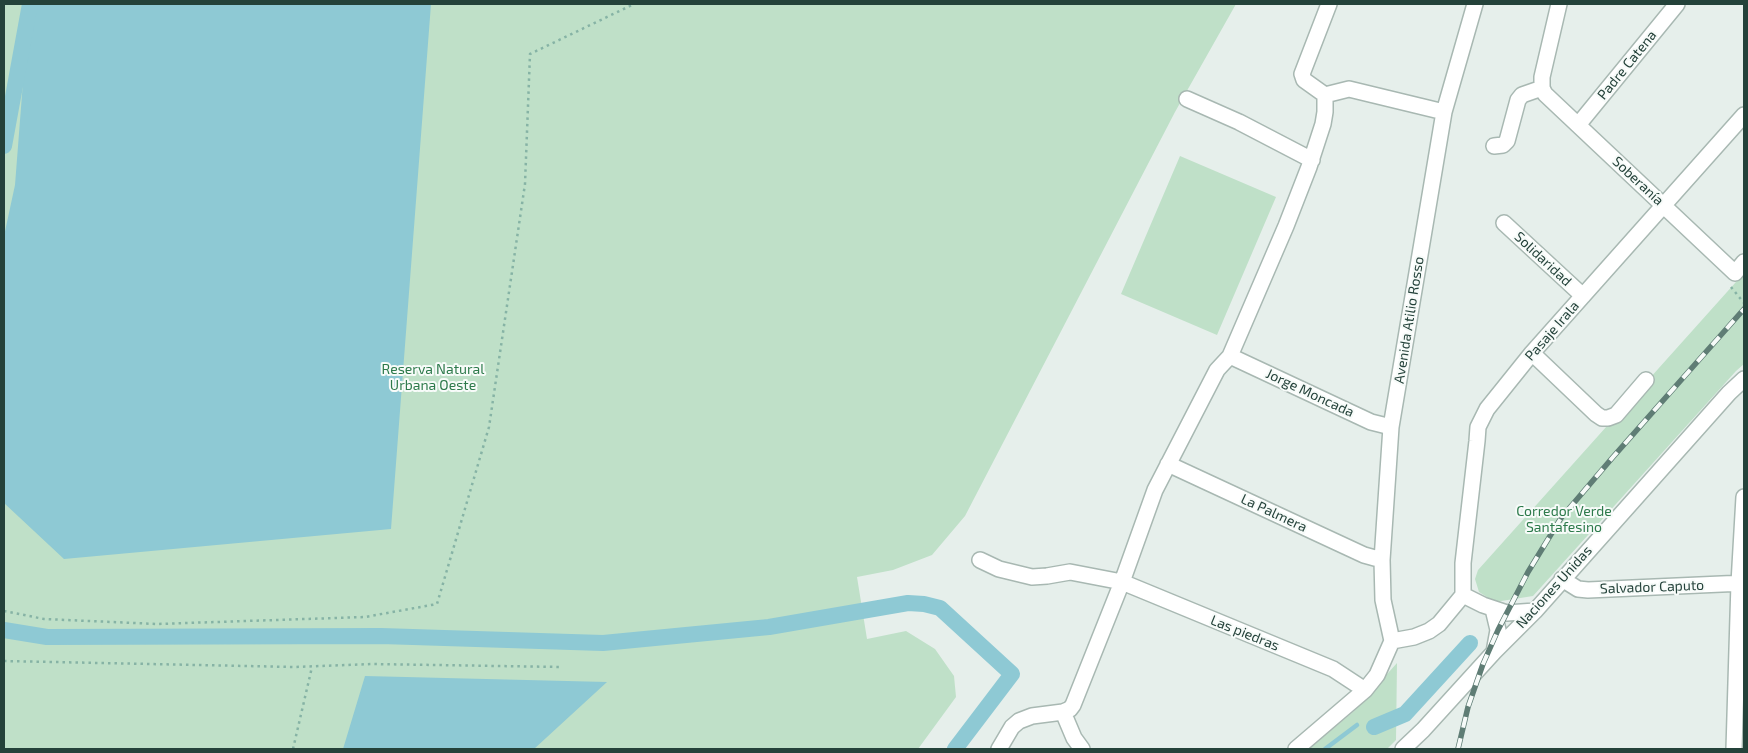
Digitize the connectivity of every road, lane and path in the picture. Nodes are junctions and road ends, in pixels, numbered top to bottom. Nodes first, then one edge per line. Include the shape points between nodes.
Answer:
1 (634, 4) edge
2 (1329, 4) edge
3 (1475, 4) edge
4 (1559, 4) edge
5 (1677, 4) edge
6 (1542, 88) junction
7 (1325, 95) junction
8 (1187, 99) dead end
9 (1444, 112) junction
10 (1744, 115) edge
11 (1578, 125) junction
12 (1494, 146) dead end
13 (1312, 160) junction
14 (1664, 206) junction
15 (1504, 223) dead end
16 (1739, 268) edge
17 (1583, 296) junction
18 (1532, 353) junction
19 (1230, 356) junction
20 (1744, 379) edge
21 (1646, 380) dead end
22 (1392, 426) junction
23 (1168, 464) junction
24 (1744, 497) edge
25 (980, 560) dead end
26 (1382, 560) junction
27 (1562, 579) junction
28 (1122, 582) junction
29 (1742, 583) edge
30 (1463, 595) junction
31 (1493, 609) junction
32 (4, 611) edge
33 (1535, 611) junction
34 (1392, 641) junction
35 (1494, 652) junction
36 (4, 661) edge
37 (312, 667) junction
38 (562, 667) dead end
39 (1365, 690) junction
40 (1063, 712) junction
41 (292, 749) edge
42 (999, 749) edge
43 (1082, 749) edge
44 (1296, 749) edge
45 (1403, 749) edge
46 (1734, 749) edge

1 - 32 path via 530,54 525,184 489,427 437,604 365,617 157,624 44,619
2 - 7 street via 1302,74 1304,80
3 - 9 street, Avenida Atilio Rosso
4 - 6 street
5 - 11 street, Padre Catena
6 - 11 street, Soberanía
6 - 12 street via 1522,95 1507,141
7 - 9 street via 1349,89
7 - 13 street via 1325,112
8 - 13 street
9 - 22 street, Avenida Atilio Rosso
10 - 14 street, Pasaje Irala
11 - 14 street, Soberanía
13 - 19 street
14 - 16 street, Soberanía
14 - 17 street, Pasaje Irala
15 - 17 street, Solidaridad
17 - 18 street, Pasaje Irala
18 - 21 street via 1602,418 1616,415
18 - 30 street, Pasaje Irala via 1487,409 1478,427 1463,563
19 - 22 street, Jorge Moncada via 1370,422
19 - 23 street via 1217,370
20 - 27 street, Naciones Unidas
22 - 26 street, Avenida Atilio Rosso
23 - 26 street, La Palmera via 1364,555
23 - 28 street via 1154,490
24 - 29 street
25 - 28 street, Las piedras via 999,569 1032,576 1070,572
26 - 34 street, Avenida Atilio Rosso via 1384,600
27 - 29 street, Salvador Caputo via 1578,589 1588,590
27 - 33 street, Naciones Unidas
28 - 39 street, Las piedras via 1333,669
28 - 40 street via 1073,705
29 - 46 street
30 - 31 street
30 - 34 street via 1429,631
31 - 33 street via 1507,613
31 - 35 street via 1498,630
33 - 35 street, Naciones Unidas
34 - 39 street via 1377,675
35 - 45 street, Naciones Unidas
36 - 37 path
37 - 38 path via 372,664
37 - 41 path
39 - 44 street
40 - 42 street via 1019,721
40 - 43 street

